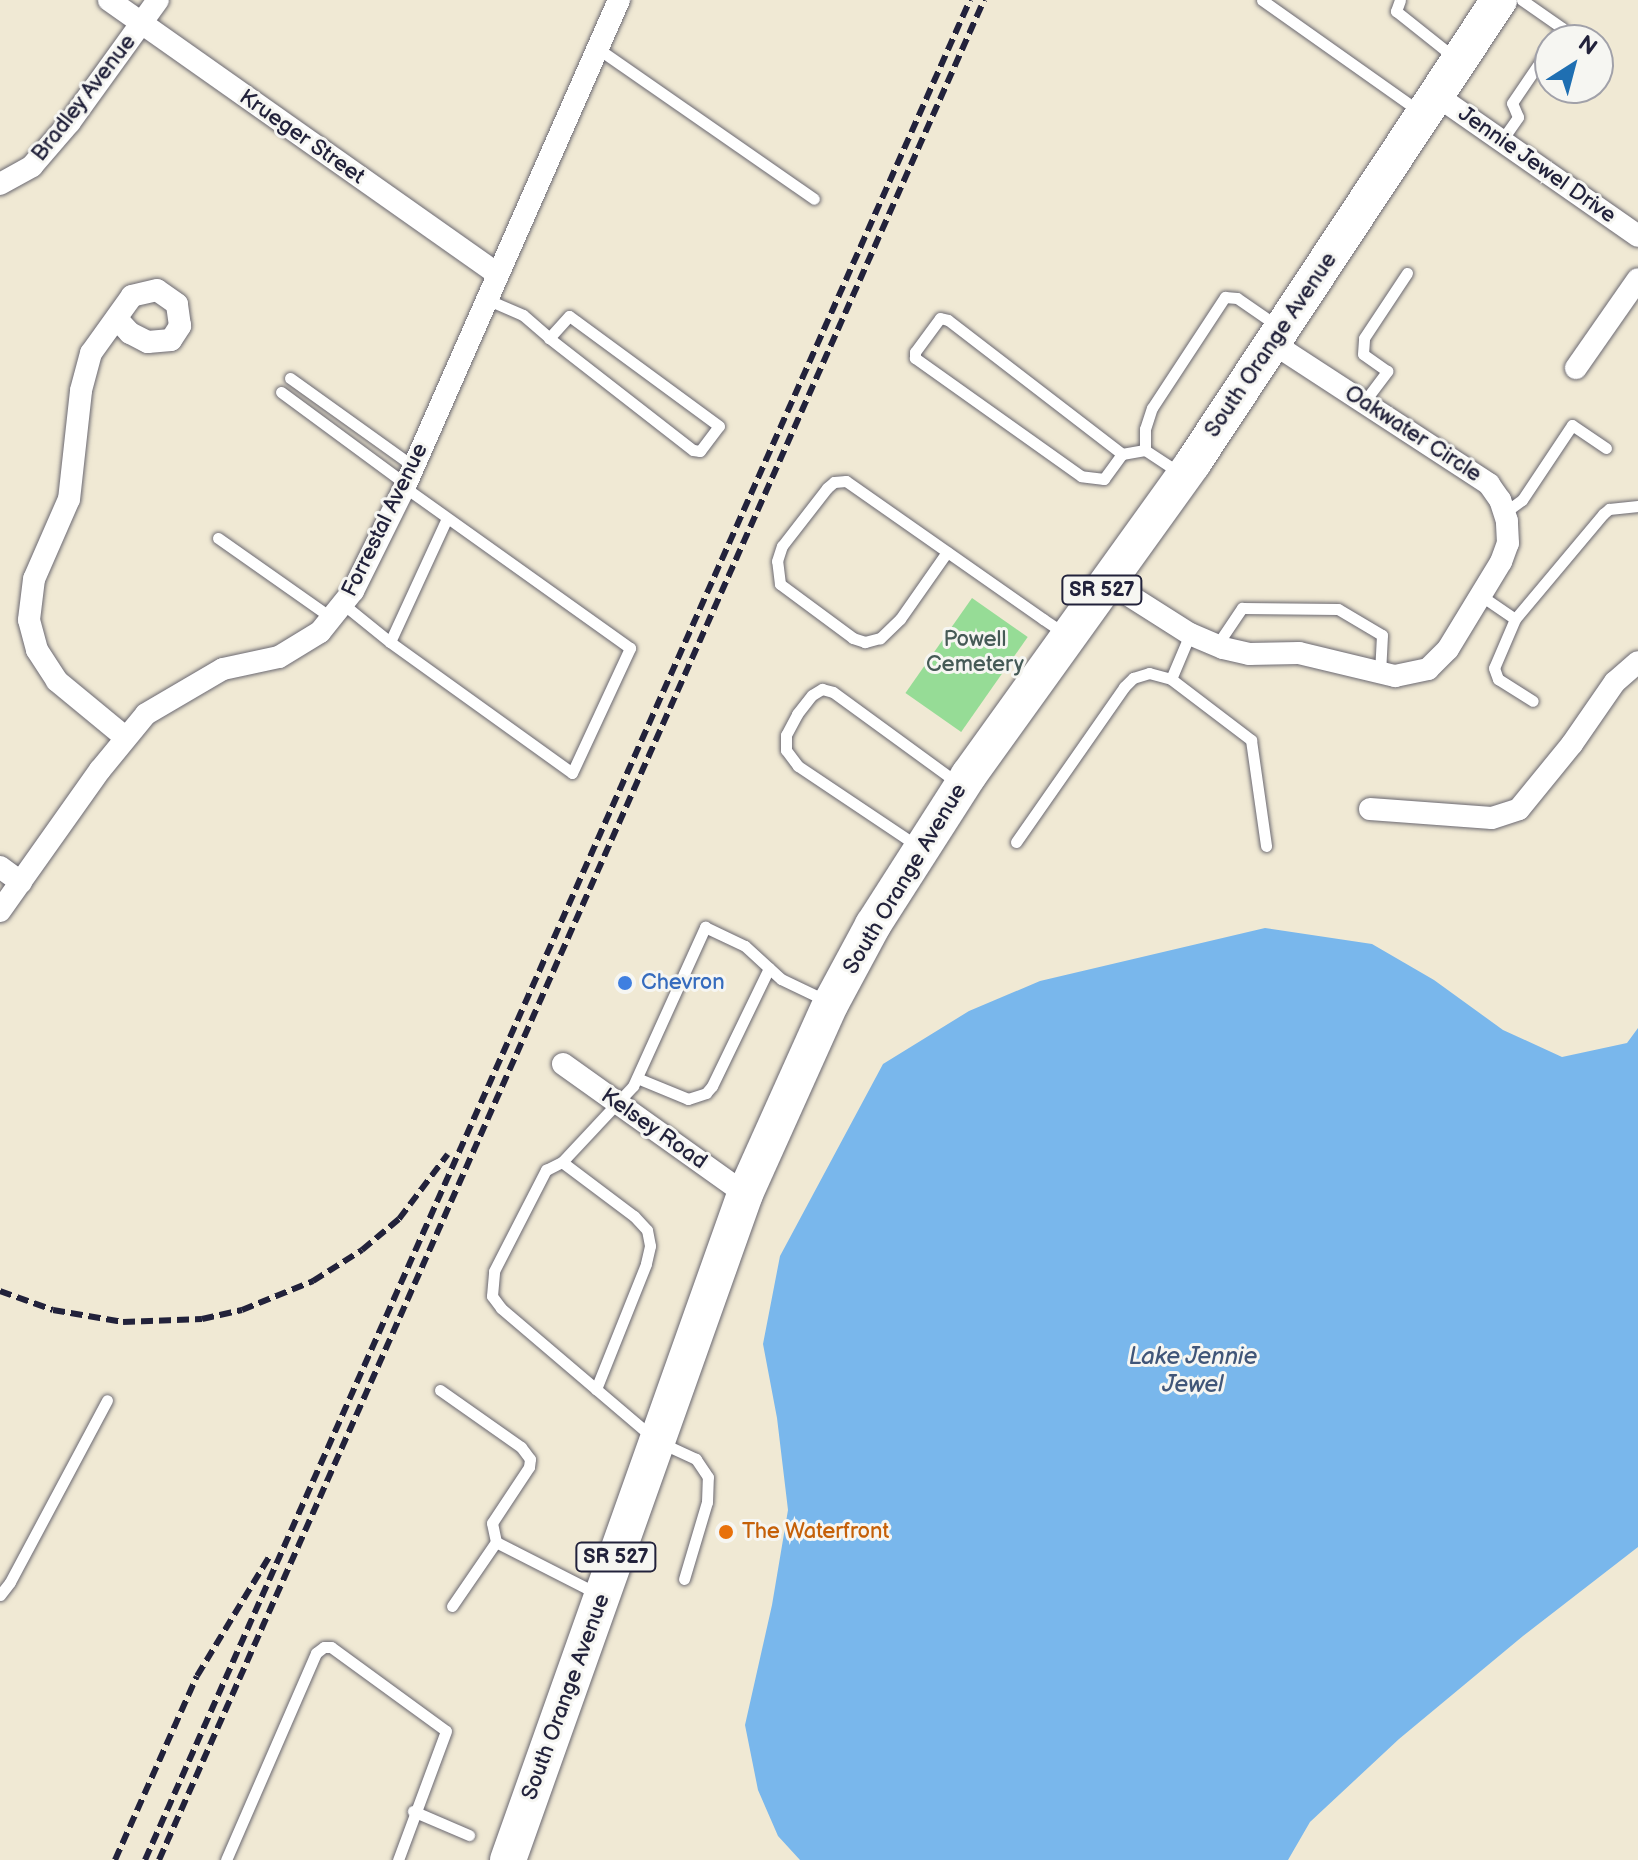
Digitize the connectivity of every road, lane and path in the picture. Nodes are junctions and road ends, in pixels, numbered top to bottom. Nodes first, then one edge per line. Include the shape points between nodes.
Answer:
1 (109, 0) edge
2 (158, 0) edge
3 (619, 0) edge
4 (1262, 0) edge
5 (1400, 0) edge
6 (1499, 0) edge
7 (1522, 0) edge
8 (142, 23) junction
9 (1556, 24) edge
10 (597, 48) junction
11 (1459, 61) junction
12 (1534, 71) edge
13 (1430, 105) junction
14 (1502, 140) junction
15 (0, 184) edge
16 (814, 199) dead end
17 (1638, 236) edge
18 (496, 273) junction
19 (1407, 273) dead end
20 (1638, 279) edge
21 (485, 298) junction
22 (117, 319) dead end
23 (1277, 336) junction
24 (549, 338) junction
25 (1576, 368) dead end
26 (290, 378) dead end
27 (281, 392) dead end
28 (1364, 402) junction
29 (1606, 448) dead end
30 (1145, 450) junction
31 (1122, 454) junction
32 (1183, 475) junction
33 (408, 479) junction
34 (1638, 506) edge
35 (1504, 513) junction
36 (447, 518) junction
37 (218, 538) dead end
38 (947, 552) junction
39 (1108, 582) junction
40 (1480, 595) junction
41 (337, 611) junction
42 (1515, 619) junction
43 (1190, 634) junction
44 (1068, 637) junction
45 (390, 642) junction
46 (1217, 645) junction
47 (1638, 662) edge
48 (1380, 674) junction
49 (1171, 679) junction
50 (1533, 701) dead end
51 (125, 737) junction
52 (962, 786) junction
53 (1370, 809) dead end
54 (1016, 842) dead end
55 (1266, 846) dead end
56 (921, 848) junction
57 (0, 867) edge
58 (21, 882) junction
59 (0, 911) edge
60 (769, 968) junction
61 (831, 1003) junction
62 (563, 1064) dead end
63 (637, 1078) junction
64 (617, 1104) junction
65 (562, 1162) junction
66 (745, 1194) junction
67 (596, 1389) junction
68 (440, 1390) dead end
69 (107, 1400) dead end
70 (657, 1441) junction
71 (496, 1542) junction
72 (684, 1579) dead end
73 (0, 1595) edge
74 (602, 1596) junction
75 (452, 1606) dead end
76 (413, 1811) junction
77 (469, 1835) dead end
78 (401, 1859) edge
79 (226, 1860) edge
80 (508, 1860) edge

1 - 8 street, Krueger Street
2 - 8 street, Bradley Avenue
3 - 10 street, Forrestal Avenue
4 - 13 lane
5 - 11 lane via 1396,11
6 - 11 main road, South Orange Avenue / SR 527
7 - 9 lane
8 - 15 street, Bradley Avenue via 32,166
8 - 18 street, Krueger Street
10 - 16 lane
10 - 18 street, Forrestal Avenue
11 - 13 main road, South Orange Avenue / SR 527
12 - 14 lane via 1512,103 1518,117
13 - 14 street, Jennie Jewel Drive
13 - 23 main road, South Orange Avenue / SR 527
14 - 17 street, Jennie Jewel Drive
18 - 21 street, Forrestal Avenue
19 - 28 lane via 1364,338 1363,354 1387,371
20 - 25 street
21 - 24 lane via 523,315
21 - 33 street, Forrestal Avenue
22 - 51 street via 91,353 81,391 69,499 34,579 29,620 37,650 57,681
23 - 28 street, Oakwater Circle
23 - 30 lane via 1237,298 1225,297 1152,408
23 - 32 main road, South Orange Avenue / SR 527
24 - 24 lane via 693,450 700,451 719,426 569,316
26 - 33 lane
27 - 33 lane
28 - 35 street, Oakwater Circle via 1489,484
29 - 35 lane via 1572,425 1522,500
30 - 31 lane
30 - 32 lane
31 - 31 lane via 1104,479 1081,476 915,358 915,352 940,318 948,320
32 - 39 main road, South Orange Avenue / SR 527
33 - 36 lane
33 - 41 street, Forrestal Avenue via 353,591
34 - 42 lane via 1603,514
35 - 40 street via 1508,543
36 - 45 lane
36 - 45 lane via 630,648 572,773
37 - 41 lane
38 - 38 lane via 846,481 834,482 782,546 777,561 780,584 865,642 880,638 900,619
38 - 44 lane
39 - 43 street
39 - 44 main road, South Orange Avenue / SR 527
40 - 42 lane
40 - 48 street via 1448,649 1428,669 1410,675
41 - 45 lane
41 - 51 street, Forrestal Avenue via 320,632 279,657 223,669 176,694 146,714
42 - 50 lane via 1494,668 1498,679
43 - 46 street
43 - 49 lane
44 - 52 main road, South Orange Avenue / SR 527
46 - 48 street via 1249,654 1299,653
46 - 48 lane via 1242,608 1338,609 1382,635
47 - 53 street via 1615,682 1519,809 1492,818
49 - 54 lane via 1149,673 1133,678
49 - 55 lane via 1251,740
51 - 58 street, Forrestal Avenue
52 - 56 main road, South Orange Avenue / SR 527
52 - 56 lane via 833,692 822,689 812,695 797,714 786,735 786,750 798,766
56 - 61 main road, South Orange Avenue / SR 527
57 - 58 street
58 - 59 street, Forrestal Avenue
60 - 61 lane
60 - 63 lane via 706,1093 688,1099
60 - 63 lane via 745,946 705,927
61 - 66 main road, South Orange Avenue / SR 527
62 - 64 street, Kelsey Road
63 - 64 lane
64 - 65 lane
64 - 66 street, Kelsey Road
65 - 67 lane via 634,1216 647,1230 650,1246
65 - 67 lane via 546,1170 528,1204 494,1271 492,1296
66 - 70 main road, South Orange Avenue / SR 527
67 - 70 lane
68 - 71 lane via 521,1447 530,1459 492,1523
69 - 73 lane
70 - 72 lane via 696,1459 708,1477 707,1502
70 - 74 main road, South Orange Avenue / SR 527
71 - 74 lane
71 - 75 lane
74 - 80 main road, South Orange Avenue / SR 527
76 - 77 lane
76 - 78 lane
76 - 79 lane via 446,1731 324,1647 316,1653

